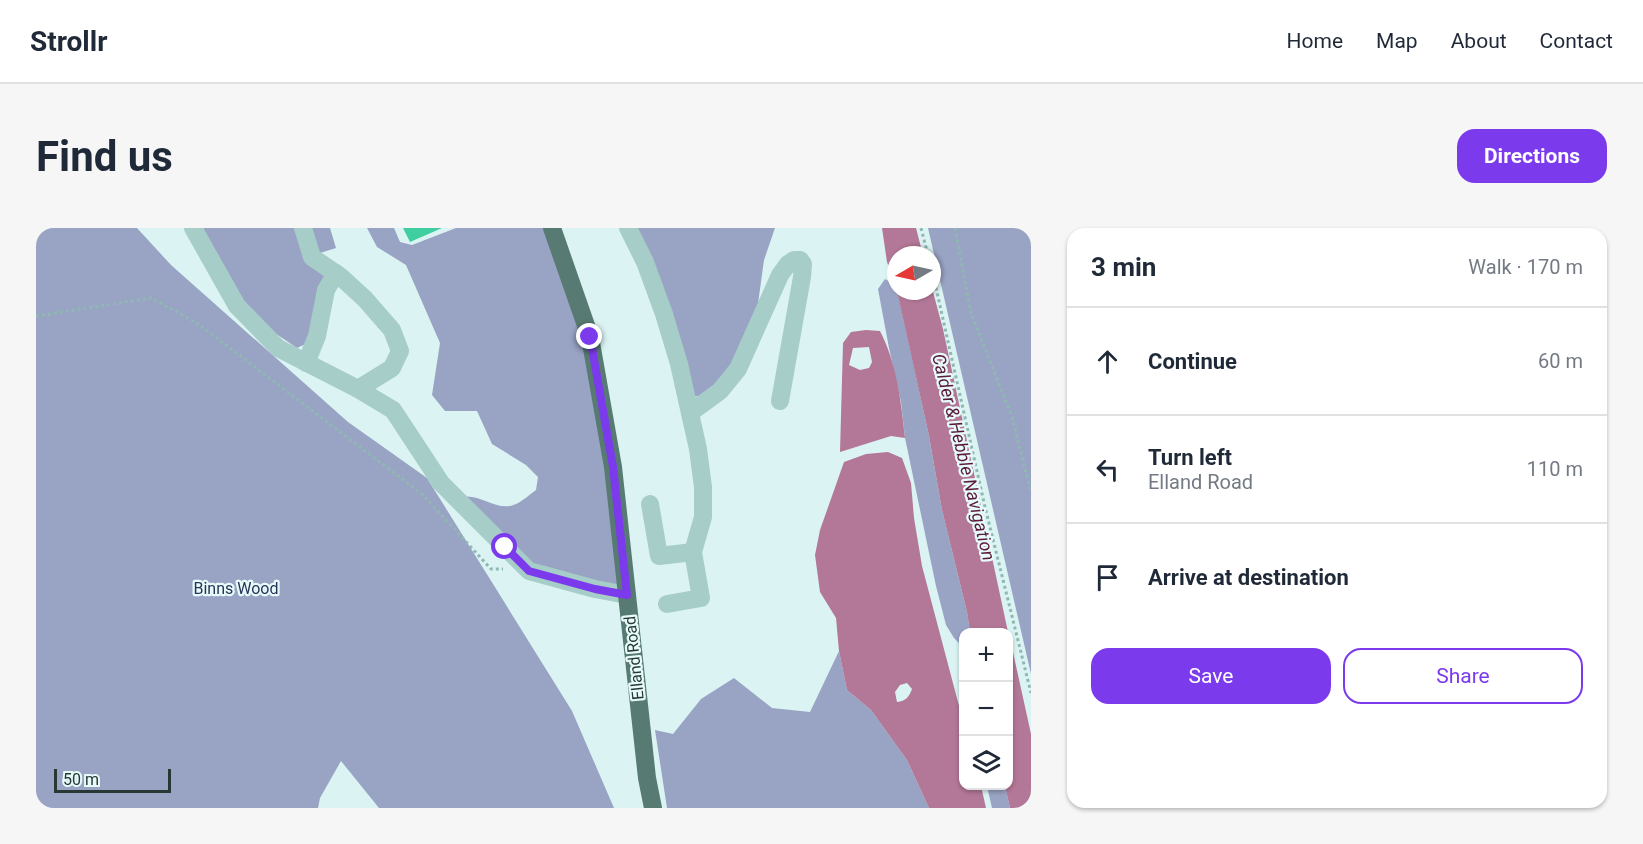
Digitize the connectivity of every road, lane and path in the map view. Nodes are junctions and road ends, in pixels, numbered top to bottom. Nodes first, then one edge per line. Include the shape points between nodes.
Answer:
1 (193, 228) edge
2 (303, 228) edge
3 (552, 228) edge
4 (628, 228) edge
5 (921, 228) edge
6 (955, 228) edge
7 (926, 246) edge
8 (336, 273) junction
9 (939, 300) edge
10 (36, 316) edge
11 (306, 363) junction
12 (358, 389) junction
13 (780, 401) dead end
14 (690, 413) junction
15 (1031, 492) edge
16 (650, 504) dead end
17 (693, 552) junction
18 (529, 571) junction
19 (627, 595) junction
20 (667, 604) dead end
21 (1031, 693) edge
22 (36, 801) edge
23 (38, 808) edge
24 (653, 808) edge

1 - 11 street via 237,306 278,348
2 - 8 street via 312,257
3 - 19 main road, Elland Road via 590,337 613,467
4 - 14 street via 664,314
5 - 7 path
6 - 15 path via 971,313 1012,417
8 - 11 street via 326,290 317,336
8 - 12 street via 392,330 399,351 392,368
9 - 21 path
10 - 18 path via 151,298 197,323 423,495 491,568
11 - 12 street
12 - 18 street via 393,410 441,483
13 - 14 street via 802,278 800,260 788,264 780,275 738,369 720,391
14 - 17 street via 699,449 704,517
16 - 17 street via 659,556
17 - 20 street via 701,598
18 - 19 street
19 - 24 main road, Elland Road via 646,778
22 - 23 path

